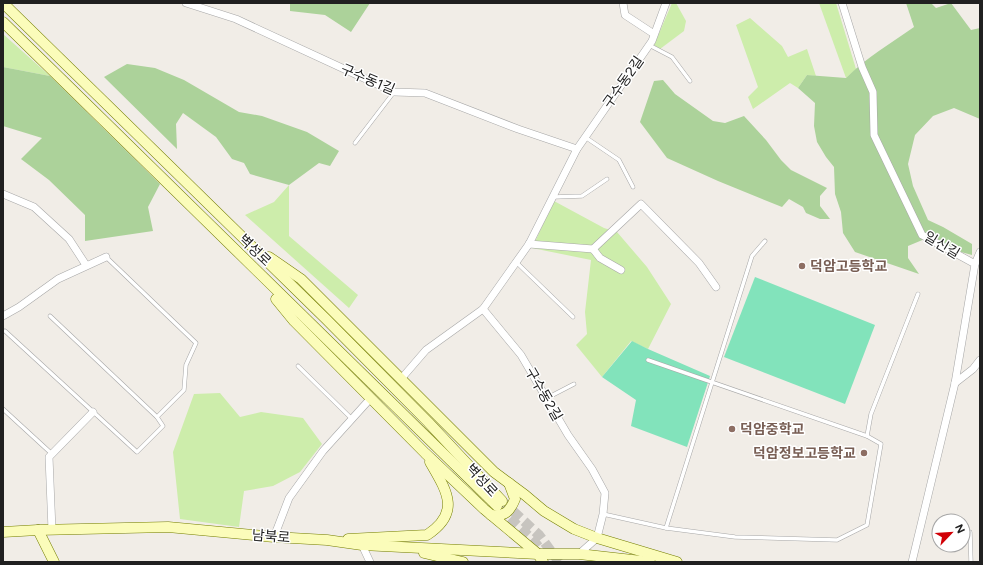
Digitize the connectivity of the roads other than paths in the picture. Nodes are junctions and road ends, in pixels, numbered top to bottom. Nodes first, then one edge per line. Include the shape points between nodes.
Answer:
1 (3, 3) edge
2 (186, 3) edge
3 (623, 3) edge
4 (666, 3) edge
5 (842, 3) edge
6 (3, 22) edge
7 (654, 34) junction
8 (649, 45) junction
9 (690, 81) dead end
10 (394, 92) junction
11 (585, 137) junction
12 (355, 143) dead end
13 (577, 149) junction
14 (607, 179) dead end
15 (633, 187) dead end
16 (3, 194) edge
17 (552, 197) junction
18 (244, 239) junction
19 (765, 241) dead end
20 (529, 244) junction
21 (594, 249) junction
22 (980, 252) edge
23 (106, 257) joint
24 (246, 261) junction
25 (516, 262) junction
26 (975, 264) junction
27 (86, 265) junction
28 (621, 270) dead end
29 (716, 287) dead end
30 (918, 294) dead end
31 (483, 309) junction
32 (3, 316) edge
33 (50, 316) dead end
34 (573, 317) dead end
35 (4, 331) dead end
36 (648, 360) dead end
37 (980, 360) edge
38 (298, 366) dead end
39 (401, 379) junction
40 (713, 382) junction
41 (955, 383) junction
42 (574, 384) dead end
43 (546, 398) junction
44 (372, 400) junction
45 (3, 409) edge
46 (94, 412) junction
47 (157, 417) junction
48 (352, 418) junction
49 (867, 436) junction
50 (425, 453) junction
51 (52, 454) junction
52 (509, 483) junction
53 (604, 514) junction
54 (491, 515) junction
55 (666, 528) junction
56 (38, 530) junction
57 (52, 530) junction
58 (3, 532) edge
59 (274, 537) junction
60 (597, 538) junction
61 (327, 540) junction
62 (362, 545) junction
63 (396, 547) junction
64 (541, 558) edge
65 (582, 558) edge
66 (446, 560) edge
67 (54, 562) edge
68 (370, 562) edge
69 (463, 562) edge
70 (650, 562) edge
71 (677, 562) edge
72 (912, 562) edge

1 - 18 main road, 벽성로
2 - 10 street, 구수동1길 via 236,19
3 - 7 street via 625,15
4 - 7 street, 구수동2길
5 - 26 street, 일신길 via 862,67 873,92 874,135 922,235
6 - 24 main road, 벽성로
7 - 8 street, 구수동2길
8 - 9 lane via 672,57
8 - 11 street, 구수동2길
10 - 12 lane
10 - 13 street, 구수동1길 via 425,93
11 - 13 street, 구수동2길
11 - 15 lane via 619,160
13 - 17 street, 구수동2길
14 - 17 lane via 582,196
16 - 27 street via 34,207 69,239
17 - 20 street, 구수동2길
18 - 24 main road, 벽성로 via 428,422 499,504
18 - 39 main road via 301,279
19 - 40 lane via 752,256
20 - 21 street
20 - 25 street, 구수동2길
21 - 28 street via 600,258
21 - 29 street via 641,204 699,263
22 - 26 street
23 - 27 street
23 - 47 lane via 196,343 186,365 184,390
24 - 44 main road via 294,321
25 - 31 street, 구수동2길
25 - 34 lane
26 - 41 street, 일신길
27 - 32 street via 58,279
30 - 49 lane via 871,414
31 - 39 street via 426,350
31 - 43 street, 구수동2길 via 521,355
33 - 47 lane
35 - 46 lane
36 - 40 lane
37 - 41 street
38 - 48 lane
39 - 52 main road via 494,472
40 - 49 lane
40 - 55 lane
41 - 72 street, 일신길
42 - 43 lane
43 - 53 street, 구수동2길 via 605,493
44 - 48 street via 370,399
44 - 50 main road
45 - 51 lane
46 - 47 lane via 137,452 163,426
46 - 51 street
48 - 59 street via 323,451 289,498
49 - 55 lane via 881,444 867,525 836,540 735,537
50 - 54 main road
50 - 61 main road via 447,494 445,518 437,528 427,535
51 - 57 street via 49,457
52 - 54 main road via 515,499 510,510 498,516
52 - 60 main road via 544,511 574,529
53 - 55 lane
53 - 60 street, 구수동2길
54 - 64 main road
56 - 57 main road, 남북로
56 - 58 main road, 남북로
56 - 67 main road
57 - 59 main road, 남북로 via 168,527
59 - 61 main road, 남북로
60 - 65 street
60 - 71 main road
61 - 62 main road, 남북로
62 - 63 main road, 남북로
62 - 68 street
63 - 64 main road, 남북로
63 - 66 main road
64 - 65 main road, 남북로
65 - 70 main road, 남북로
66 - 69 main road

